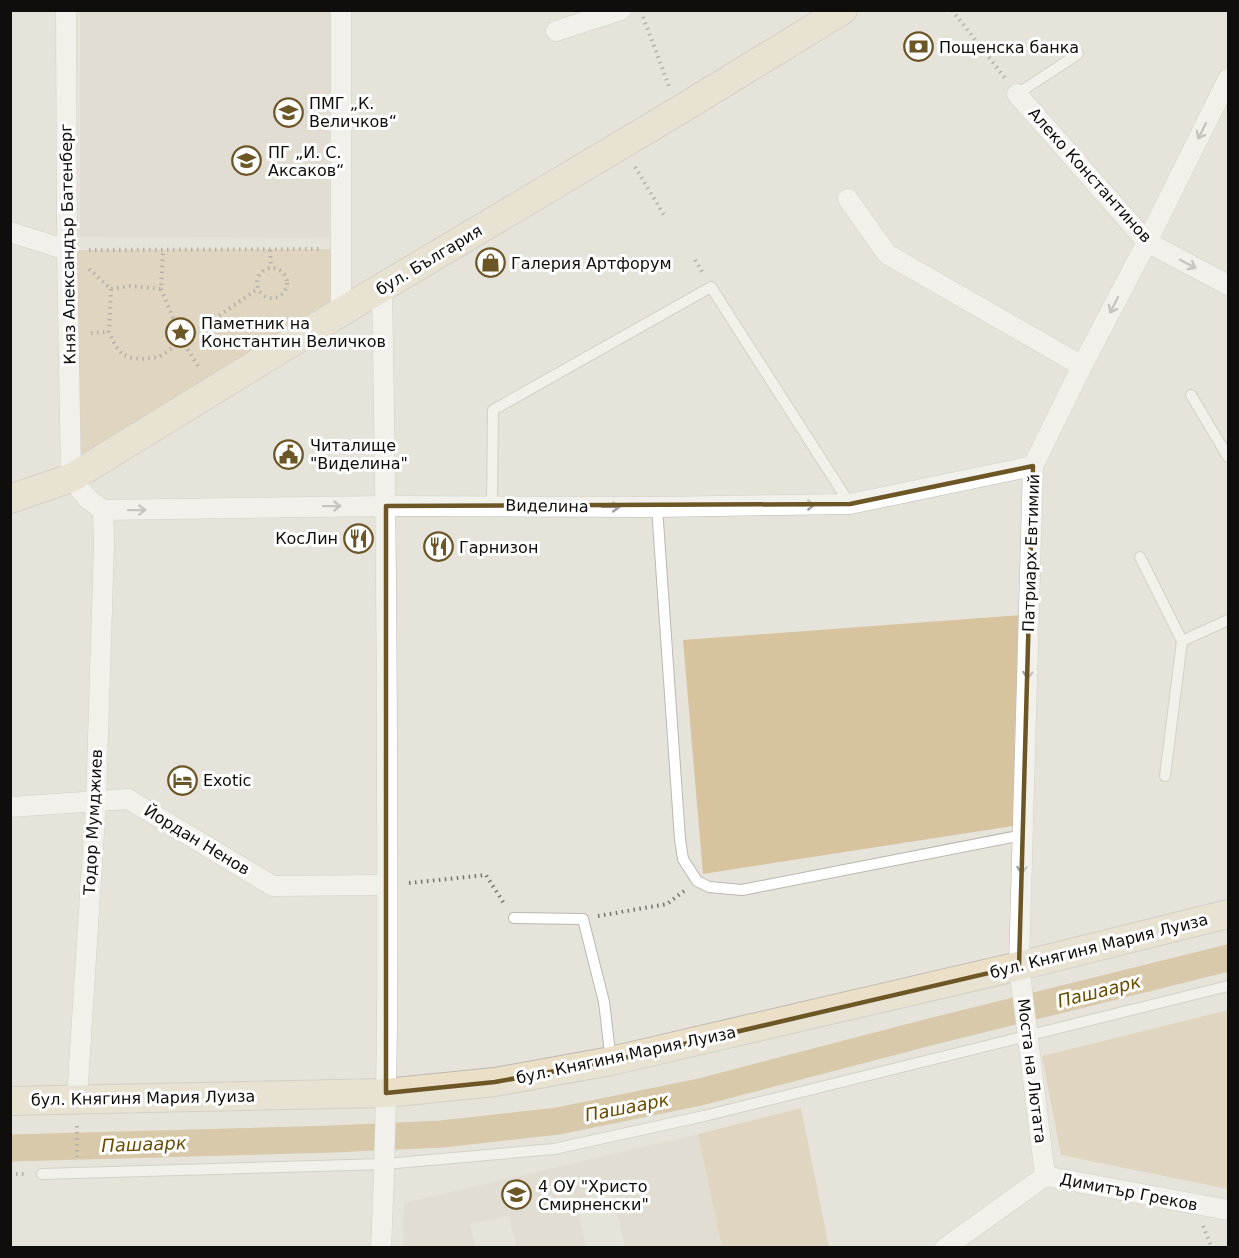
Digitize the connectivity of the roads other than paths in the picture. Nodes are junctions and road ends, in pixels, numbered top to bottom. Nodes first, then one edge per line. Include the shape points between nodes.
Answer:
1 (66, 10) edge
2 (340, 10) edge
3 (621, 10) edge
4 (843, 10) edge
5 (556, 31) dead end
6 (1078, 54) dead end
7 (1228, 79) edge
8 (1017, 94) joint
9 (848, 199) dead end
10 (10, 232) edge
11 (1147, 242) junction
12 (67, 250) junction
13 (1228, 285) edge
14 (382, 287) junction
15 (341, 312) junction
16 (1082, 366) junction
17 (1191, 395) dead end
18 (1228, 457) edge
19 (1033, 466) junction
20 (71, 478) junction
21 (10, 499) edge
22 (850, 504) junction
23 (492, 505) junction
24 (386, 506) junction
25 (657, 507) junction
26 (103, 510) junction
27 (1140, 557) dead end
28 (1228, 620) edge
29 (1182, 641) junction
30 (1165, 776) dead end
31 (96, 801) junction
32 (10, 807) edge
33 (1023, 835) junction
34 (387, 885) junction
35 (1228, 914) edge
36 (514, 918) road end
37 (1020, 966) junction
38 (1228, 986) edge
39 (1028, 1036) junction
40 (611, 1061) junction
41 (386, 1093) junction
42 (76, 1099) junction
43 (10, 1101) edge
44 (385, 1164) junction
45 (42, 1174) dead end
46 (1045, 1176) junction
47 (1228, 1210) edge
48 (381, 1248) edge
49 (945, 1248) edge

1 - 12 street, Княз Александър Батенберг
2 - 15 street via 335,133
3 - 5 street
4 - 14 street, бул. България
6 - 8 lane
7 -> 11 street, Патриарх Евтимий
8 - 11 street, Алеко Константинов
9 - 16 street via 887,254
10 - 12 street
11 -> 13 street, Алеко Константинов
11 -> 16 street, Патриарх Евтимий
12 - 20 street, Княз Александър Батенберг
14 - 15 street, бул. България
14 - 24 street
15 - 20 street, бул. България
16 - 19 street, Патриарх Евтимий
17 - 18 lane
19 - 22 street, Виделина
19 -> 33 street, Патриарх Евтимий
20 - 21 street, бул. България
20 - 26 street
22 - 23 lane via 711,286 493,410
25 -> 22 street, Виделина
23 - 24 street, Виделина
23 -> 25 street, Виделина
26 -> 24 street, Виделина
24 - 34 street
25 - 33 lane via 680,839 683,859 697,882 742,890
26 - 31 street, Тодор Мумджиев
27 - 29 lane
28 - 29 lane
29 - 30 lane
31 - 32 street, Йордан Ненов
31 - 34 street, Йордан Ненов via 128,799 273,886
31 - 42 street, Тодор Мумджиев
33 -> 37 street, Патриарх Евтимий
34 - 41 street
35 - 37 street, бул. Княгиня Мария Луиза
36 - 40 lane via 583,919 604,1002
37 - 39 street, Моста на Лютата
37 - 40 street, бул. Княгиня Мария Луиза
38 - 39 lane
39 - 44 lane via 554,1149
39 - 46 street, Моста на Лютата
40 - 41 street, бул. Княгиня Мария Луиза via 495,1082
41 - 42 street, бул. Княгиня Мария Луиза
41 - 44 street
42 - 43 street, бул. Княгиня Мария Луиза
44 - 45 lane
44 - 48 street
46 - 47 street, Димитър Греков
46 - 49 street, Димитър Греков

